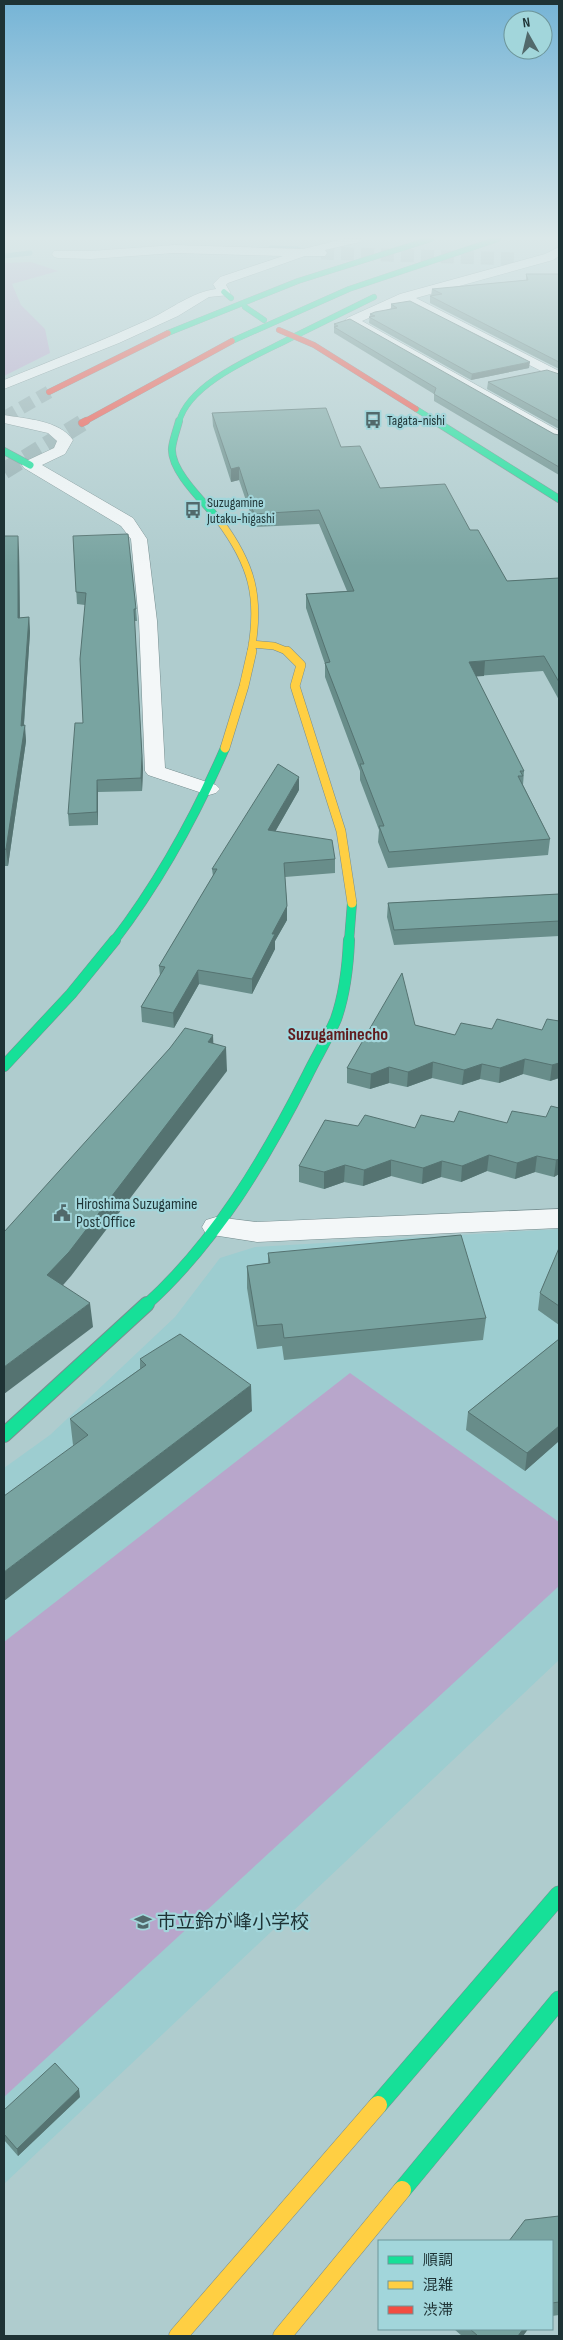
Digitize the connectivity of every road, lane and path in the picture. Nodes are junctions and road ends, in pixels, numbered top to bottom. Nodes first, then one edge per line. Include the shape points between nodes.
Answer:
1 (94, 348) edge
2 (136, 348) edge
3 (219, 348) edge
4 (273, 348) edge
5 (295, 348) edge
6 (318, 348) edge
7 (402, 348) edge
8 (504, 348) edge
9 (303, 353) dead end
10 (554, 374) edge
11 (529, 375) edge
12 (491, 382) edge
13 (4, 385) edge
14 (471, 386) junction
15 (49, 392) tunnel mouth
16 (4, 419) edge
17 (82, 423) tunnel mouth
18 (559, 437) edge
19 (4, 450) edge
20 (30, 465) junction
21 (559, 486) edge
22 (544, 490) junction
23 (524, 494) dead end
24 (559, 499) edge
25 (252, 644) junction
26 (209, 789) junction
27 (4, 1066) edge
28 (559, 1218) edge
29 (216, 1227) junction
30 (4, 1435) edge
31 (559, 1895) edge
32 (559, 2000) edge
33 (178, 2336) edge
34 (282, 2336) edge

1 - 13 street
2 - 15 main road
3 - 17 main road
4 - 25 main road via 196,393 182,412 172,451 177,471 212,510 238,548 252,578 255,610
5 - 9 main road
6 - 22 main road
7 - 14 street
8 - 10 street
10 - 11 street
12 - 14 street
14 - 18 street
16 - 20 street via 53,430 65,440 60,451
19 - 20 main road
20 - 26 street via 127,522 139,539 148,621 155,771
21 - 22 main road
22 - 23 main road
22 - 24 main road
25 - 26 main road via 227,747
25 - 29 main road via 282,647 293,652 301,665 295,686 341,831 352,901 348,961 336,1018 278,1135
26 - 27 main road via 162,874 106,953 37,1034
28 - 29 street via 257,1232
29 - 30 main road via 166,1287
31 - 33 main road
32 - 34 main road

